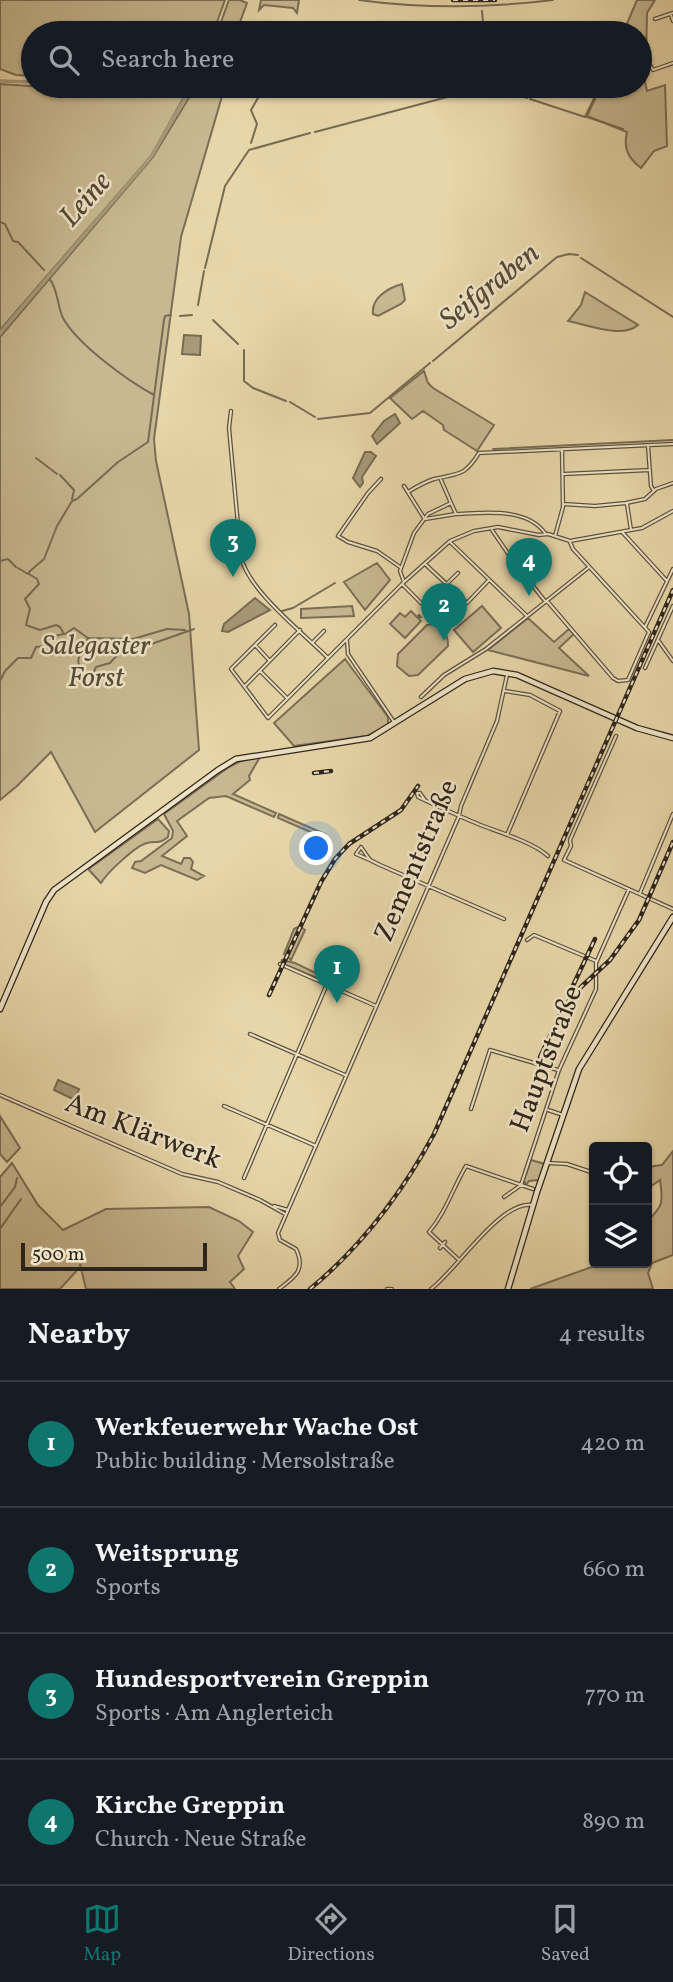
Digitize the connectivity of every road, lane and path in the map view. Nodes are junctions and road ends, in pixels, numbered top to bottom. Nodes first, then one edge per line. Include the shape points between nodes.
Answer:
1 (672, 13) edge
2 (656, 19) dead end
3 (673, 21) edge
4 (673, 62) edge
5 (652, 68) edge
6 (231, 411) dead end
7 (673, 444) edge
8 (648, 445) junction
9 (562, 449) junction
10 (650, 470) junction
11 (563, 474) junction
12 (381, 479) dead end
13 (441, 479) junction
14 (673, 483) edge
15 (404, 486) dead end
16 (654, 491) junction
17 (408, 492) junction
18 (451, 503) junction
19 (626, 503) junction
20 (564, 504) junction
21 (671, 512) edge
22 (456, 514) junction
23 (673, 518) edge
24 (425, 519) junction
25 (491, 528) junction
26 (631, 531) junction
27 (623, 532) junction
28 (546, 534) junction
29 (555, 537) junction
30 (450, 541) junction
31 (570, 541) junction
32 (424, 563) junction
33 (589, 567) junction
34 (401, 568) junction
35 (673, 569) edge
36 (458, 573) dead end
37 (489, 579) junction
38 (667, 581) junction
39 (403, 583) junction
40 (447, 584) junction
41 (546, 601) junction
42 (673, 606) edge
43 (528, 616) junction
44 (275, 625) dead end
45 (645, 627) junction
46 (300, 630) junction
47 (324, 631) dead end
48 (658, 639) junction
49 (348, 640) junction
50 (312, 643) junction
51 (255, 645) junction
52 (340, 647) junction
53 (347, 653) junction
54 (328, 658) junction
55 (270, 660) junction
56 (673, 660) edge
57 (645, 668) dead end
58 (260, 671) junction
59 (493, 671) junction
60 (508, 672) junction
61 (505, 681) junction
62 (244, 687) junction
63 (503, 691) junction
64 (421, 697) dead end
65 (288, 699) junction
66 (406, 716) junction
67 (391, 717) junction
68 (395, 724) junction
69 (616, 736) dead end
70 (673, 738) edge
71 (425, 800) dead end
72 (673, 814) edge
73 (458, 816) junction
74 (507, 835) junction
75 (548, 856) dead end
76 (370, 860) dead end
77 (429, 885) junction
78 (629, 890) junction
79 (639, 894) junction
80 (673, 909) edge
81 (673, 917) edge
82 (504, 919) dead end
83 (527, 940) dead end
84 (597, 961) junction
85 (281, 964) dead end
86 (327, 984) junction
87 (377, 1006) junction
88 (0, 1009) edge
89 (250, 1034) dead end
90 (297, 1055) junction
91 (559, 1070) junction
92 (347, 1076) junction
93 (0, 1095) edge
94 (224, 1106) dead end
95 (546, 1109) junction
96 (471, 1110) dead end
97 (564, 1115) junction
98 (267, 1125) junction
99 (316, 1146) junction
100 (547, 1163) junction
101 (589, 1171) edge
102 (244, 1178) dead end
103 (521, 1185) junction
104 (533, 1189) dead end
105 (504, 1197) dead end
106 (534, 1205) junction
107 (273, 1206) junction
108 (288, 1210) junction
109 (286, 1214) junction
110 (429, 1232) junction
111 (424, 1238) dead end
112 (459, 1260) junction
113 (437, 1287) edge
114 (279, 1289) edge
115 (387, 1289) edge
116 (392, 1289) edge
117 (431, 1289) edge
118 (508, 1289) edge

1 - 2 street
1 - 3 street
4 - 5 street
6 - 46 street via 243,566 259,591
7 - 8 street
8 - 9 street
8 - 10 street
9 - 11 street
9 - 13 street via 477,454 457,475
10 - 11 street
10 - 16 street
11 - 20 street
12 - 34 street via 338,536 377,551
13 - 17 street
13 - 18 street
14 - 16 street
15 - 17 street
16 - 19 street via 645,499
17 - 24 street
18 - 22 street
18 - 24 street
19 - 20 street
19 - 26 street
20 - 29 street
21 - 23 street
21 - 26 street
22 - 24 street
22 - 28 street via 510,514
24 - 34 street via 414,533
25 - 28 street
25 - 30 street
25 - 41 street
26 - 27 street
27 - 31 street
27 - 38 street
28 - 29 street
29 - 31 street
30 - 32 street
30 - 37 street
31 - 33 street
32 - 39 street
32 - 40 street
33 - 41 street
33 - 45 street
34 - 39 street
35 - 38 street
36 - 40 street
37 - 40 street via 467,603
37 - 43 street
38 - 45 street
39 - 40 street via 425,604
39 - 49 street
41 - 43 street
41 - 45 street via 613,678 629,679 648,636
42 - 48 street
43 - 64 street via 444,675
44 - 51 street
46 - 50 street
46 - 55 street
47 - 50 street
48 - 56 street
48 - 57 street
49 - 52 street
49 - 53 street
50 - 54 street
51 - 55 street
51 - 62 street via 231,669
52 - 53 street
52 - 54 street
53 - 67 street
54 - 65 street
55 - 58 street
58 - 62 street
58 - 65 street
59 - 60 main road
59 - 61 street
59 - 66 main road via 468,677
60 - 61 street, Zementstraße
60 - 70 main road via 637,728
61 - 63 street, Zementstraße
62 - 65 street via 268,718
63 - 73 street, Zementstraße via 497,721
63 - 74 street via 530,695 558,709 559,716
66 - 67 street
66 - 68 main road
67 - 68 street
68 - 88 main road via 366,739 245,757 224,765 56,888
69 - 78 street via 565,860
71 - 73 street
72 - 79 street
73 - 74 street
73 - 77 street, Zementstraße
74 - 75 street
76 - 77 street
77 - 82 street
77 - 87 street, Zementstraße
78 - 79 street
78 - 84 street, Hauptstraße
79 - 80 street
81 - 97 main road via 580,1068
83 - 84 street via 534,935
84 - 91 street, Hauptstraße via 596,989
85 - 86 street
86 - 87 street
86 - 90 street
87 - 92 street, Zementstraße
89 - 90 street
90 - 92 street
90 - 98 street
91 - 95 street, Hauptstraße
91 - 96 street via 490,1050
92 - 99 street, Zementstraße
93 - 107 street, Am Klärwerk via 186,1175 216,1181
94 - 98 street
95 - 97 street
95 - 103 street, Hauptstraße
97 - 100 main road
98 - 99 street
98 - 102 street
99 - 108 street, Zementstraße
100 - 101 street
100 - 106 main road
103 - 104 street
103 - 105 street
103 - 110 street via 466,1166 443,1215
106 - 112 street via 521,1205 500,1218
106 - 118 main road
107 - 108 street, Am Klärwerk
107 - 109 street, Am Klärwerk
108 - 109 street, Zementstraße
109 - 114 street via 278,1237 296,1249 301,1266
110 - 111 street
110 - 112 street
112 - 113 street
113 - 117 street
115 - 116 street

